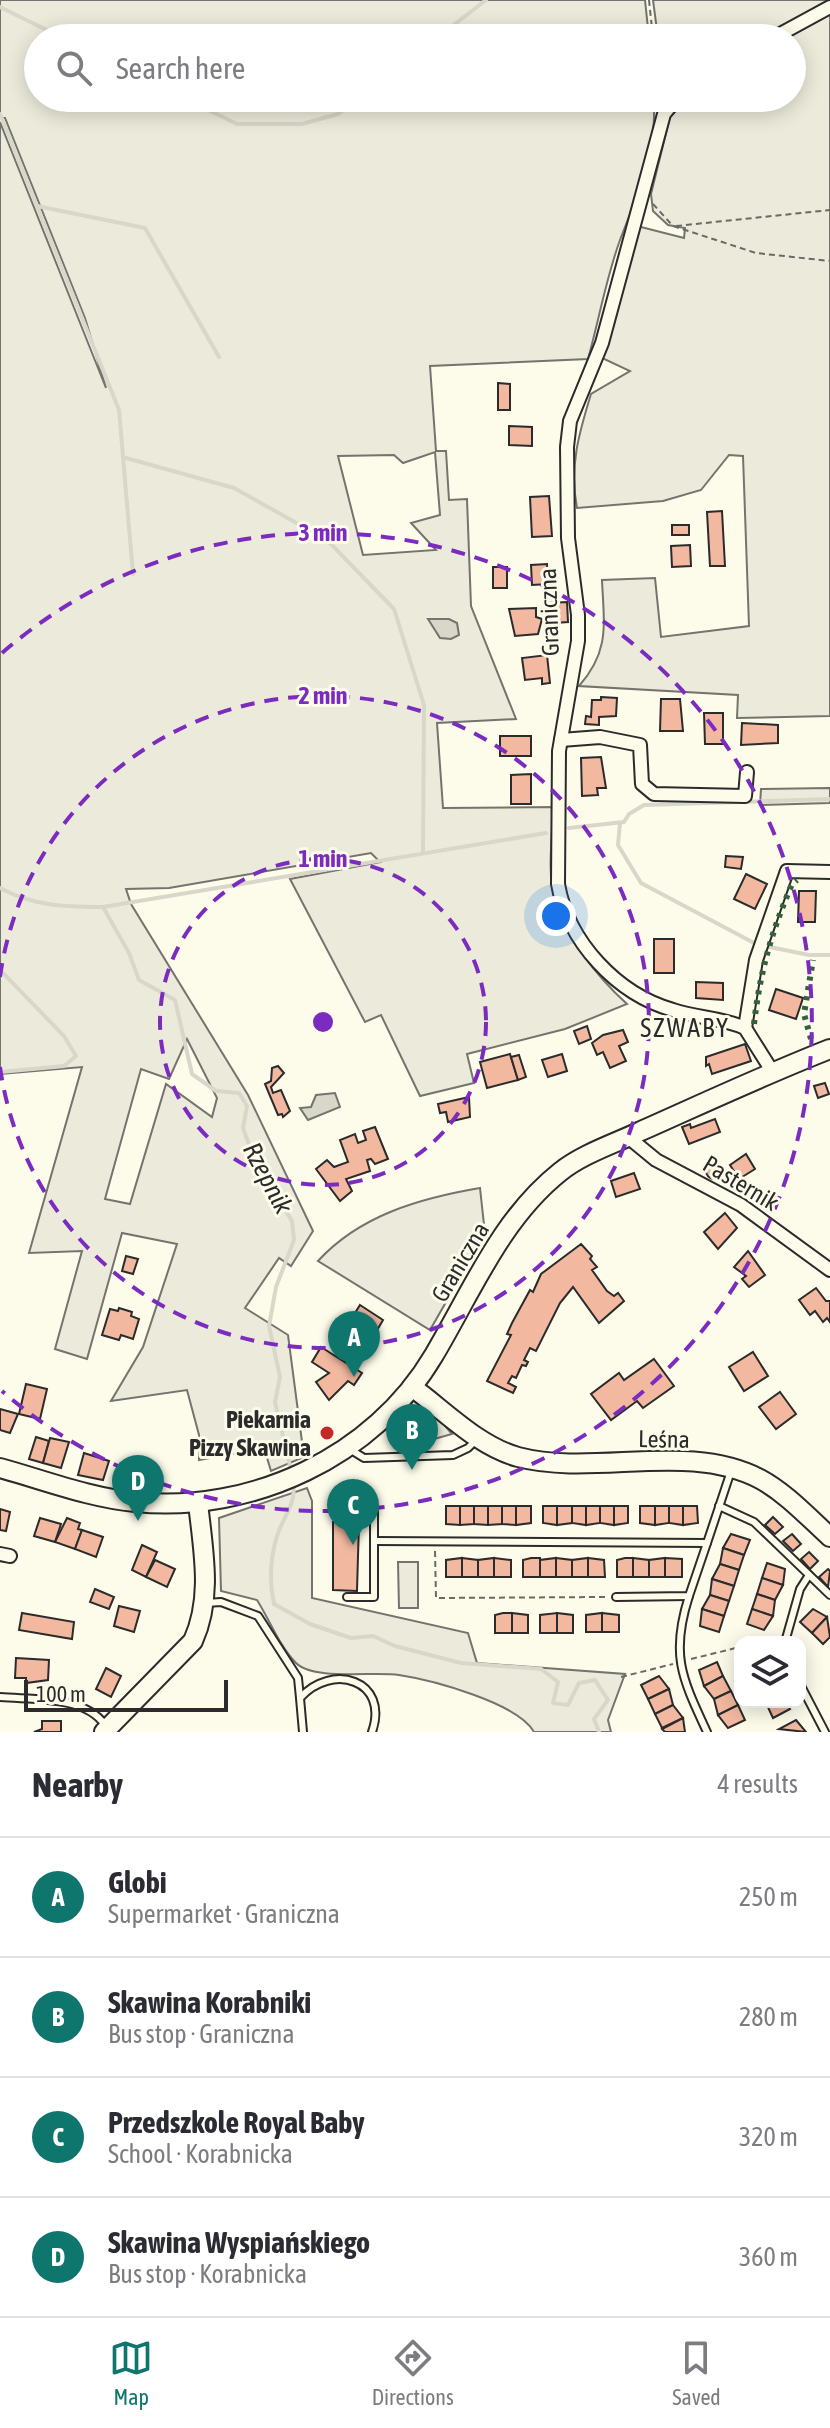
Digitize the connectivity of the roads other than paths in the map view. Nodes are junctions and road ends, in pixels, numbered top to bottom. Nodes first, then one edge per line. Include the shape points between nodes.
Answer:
1 (830, 7) edge
2 (799, 24) edge
3 (664, 114) edge
4 (561, 740) junction
5 (747, 772) dead end
6 (830, 872) edge
7 (745, 1028) junction
8 (830, 1049) edge
9 (772, 1071) junction
10 (628, 1137) junction
11 (830, 1270) edge
12 (412, 1387) junction
13 (478, 1437) junction
14 (345, 1446) junction
15 (0, 1468) edge
16 (732, 1469) junction
17 (198, 1503) junction
18 (719, 1506) junction
19 (335, 1512) dead end
20 (830, 1537) edge
21 (374, 1541) junction
22 (707, 1543) junction
23 (809, 1575) junction
24 (830, 1595) edge
25 (689, 1596) junction
26 (347, 1597) dead end
27 (616, 1597) road end
28 (206, 1603) junction
29 (787, 1636) edge
30 (298, 1678) junction
31 (319, 1683) junction
32 (806, 1696) edge
33 (0, 1697) edge
34 (300, 1698) junction
35 (106, 1730) edge
36 (302, 1730) edge
37 (372, 1732) edge
38 (707, 1732) edge
39 (825, 1732) edge

1 - 2 street
3 - 4 street, Graniczna via 602,343 570,421 568,538 578,650
4 - 5 street via 600,737 640,745 642,784 654,794 745,796
4 - 7 street, Graniczna via 558,884 577,934 634,995 677,1012
6 - 7 street via 787,871 756,960
7 - 9 street
8 - 9 street, Graniczna
9 - 10 street, Graniczna
10 - 11 street, Pasternik via 656,1160 741,1205
10 - 12 street, Graniczna via 561,1171 501,1234
12 - 13 street, Leśna
12 - 14 street, Graniczna
13 - 14 lane via 453,1455 364,1458
13 - 16 street, Leśna via 504,1452 539,1460 677,1462
14 - 17 street, Graniczna via 276,1485
15 - 17 street, Graniczna via 133,1502
16 - 18 lane
16 - 20 street, Leśna via 776,1489
17 - 28 street
18 - 22 lane
18 - 23 lane via 754,1522
19 - 21 lane via 374,1512
21 - 22 lane
21 - 26 lane via 374,1597
22 - 25 lane
23 - 24 lane
23 - 29 lane
25 - 27 lane
25 - 38 lane via 680,1623 679,1662
28 - 30 lane via 221,1602 258,1616
28 - 35 street via 193,1641
30 - 31 lane
30 - 34 lane
31 - 34 lane
31 - 37 lane via 340,1678 362,1686 375,1707
32 - 39 lane
33 - 35 lane via 82,1707 92,1711
34 - 36 lane

